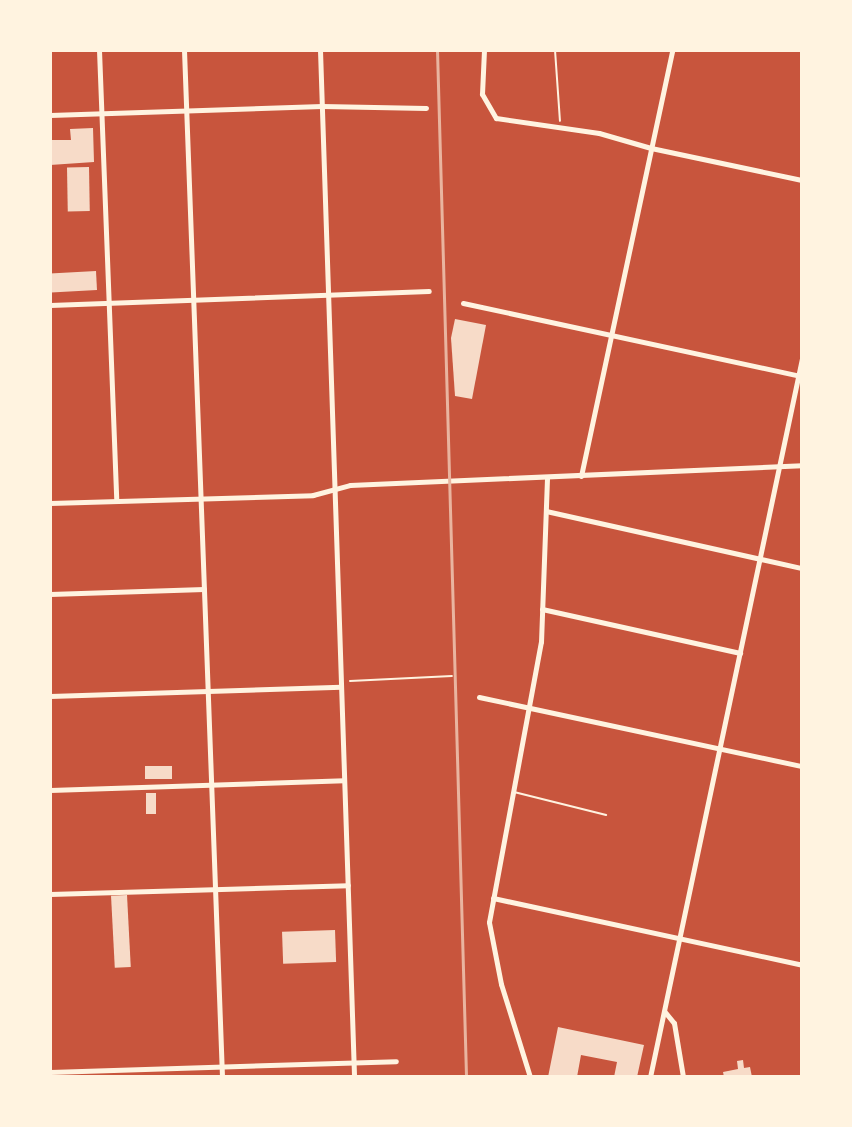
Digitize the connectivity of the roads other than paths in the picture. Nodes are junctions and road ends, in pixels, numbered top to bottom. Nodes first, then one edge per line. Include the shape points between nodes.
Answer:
1 (99, 50) edge
2 (184, 50) edge
3 (320, 50) edge
4 (484, 50) edge
5 (672, 50) edge
6 (322, 106) junction
7 (426, 108) dead end
8 (186, 111) junction
9 (101, 113) junction
10 (50, 115) edge
11 (651, 148) junction
12 (802, 180) edge
13 (429, 291) dead end
14 (328, 295) junction
15 (192, 300) junction
16 (109, 303) junction
17 (463, 303) dead end
18 (50, 305) edge
19 (611, 335) junction
20 (802, 358) edge
21 (800, 375) edge
22 (779, 465) junction
23 (802, 465) edge
24 (581, 476) junction
25 (547, 477) junction
26 (335, 488) junction
27 (200, 498) junction
28 (116, 501) junction
29 (50, 503) edge
30 (546, 511) junction
31 (760, 559) junction
32 (802, 568) edge
33 (204, 589) junction
34 (50, 594) edge
35 (542, 609) junction
36 (740, 653) junction
37 (341, 684) junction
38 (207, 691) junction
39 (50, 696) edge
40 (479, 697) dead end
41 (529, 708) junction
42 (719, 748) junction
43 (802, 766) edge
44 (344, 780) junction
45 (211, 785) junction
46 (50, 790) edge
47 (513, 792) junction
48 (606, 815) dead end
49 (348, 885) junction
50 (215, 889) junction
51 (50, 894) edge
52 (493, 898) junction
53 (679, 938) junction
54 (802, 965) edge
55 (664, 1012) junction
56 (396, 1061) dead end
57 (354, 1062) junction
58 (221, 1066) junction
59 (50, 1072) edge
60 (222, 1077) edge
61 (354, 1077) edge
62 (530, 1077) edge
63 (650, 1077) edge
64 (683, 1077) edge

1 - 9 street
2 - 8 street
3 - 6 street
4 - 11 street via 482,94 496,118 599,133
5 - 11 street
6 - 7 street
6 - 8 street
6 - 14 street
8 - 9 street
8 - 15 street
9 - 10 street
9 - 16 street
11 - 12 street
11 - 19 street
13 - 14 street
14 - 15 street
14 - 26 street
15 - 16 street
15 - 27 street
16 - 18 street
16 - 28 street
17 - 19 street
19 - 21 street
19 - 24 street
20 - 21 street
21 - 22 street
22 - 23 street
22 - 24 street
22 - 31 street
24 - 25 street
25 - 26 street
25 - 30 street
26 - 27 street via 313,495
26 - 37 street
27 - 28 street
27 - 33 street
28 - 29 street
30 - 31 street
30 - 35 street
31 - 32 street
31 - 36 street
33 - 34 street
33 - 38 street
35 - 36 street
35 - 41 street
36 - 42 street
37 - 38 street
37 - 44 street
38 - 39 street
38 - 45 street
40 - 41 street
41 - 42 street
41 - 47 street
42 - 43 street
42 - 53 street
44 - 45 street
44 - 49 street
45 - 46 street
45 - 50 street
47 - 48 lane
47 - 52 street
49 - 50 street
49 - 57 street
50 - 51 street
50 - 58 street
52 - 53 street
52 - 62 street via 489,922 501,984
53 - 54 street
53 - 55 street
55 - 63 street
55 - 64 street via 674,1023
56 - 57 street
57 - 58 street
57 - 61 street
58 - 59 street
58 - 60 street

